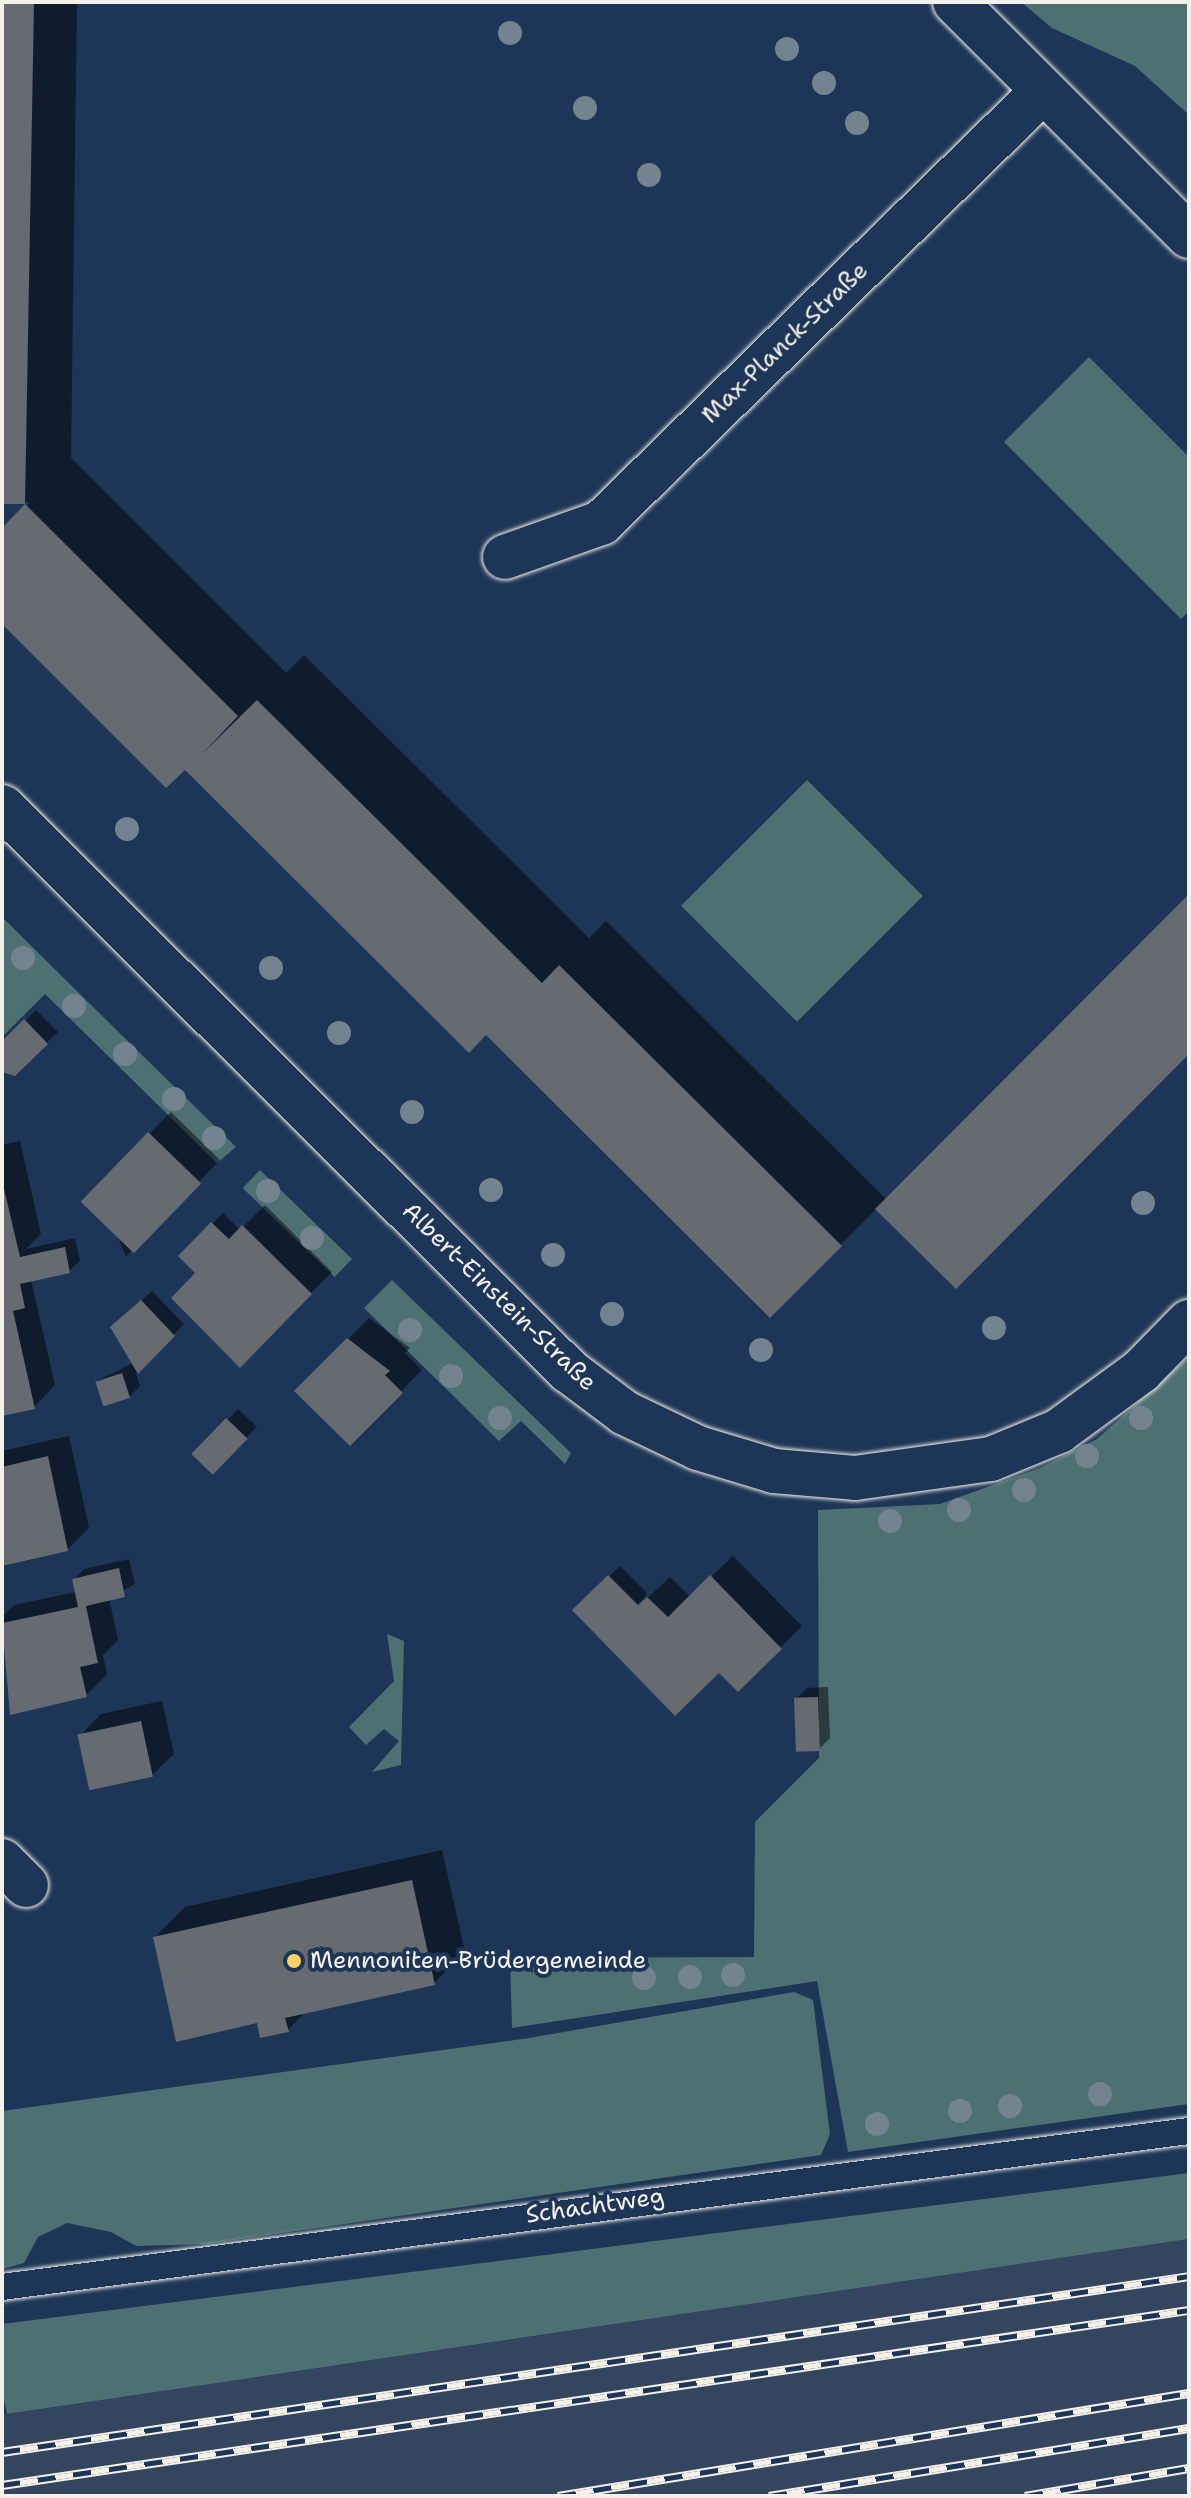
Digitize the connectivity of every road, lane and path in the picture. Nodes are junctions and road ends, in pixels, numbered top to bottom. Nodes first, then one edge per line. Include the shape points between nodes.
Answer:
1 (955, 2) edge
2 (1043, 91) junction
3 (1189, 236) edge
4 (505, 557) dead end
5 (2, 807) edge
6 (1189, 1322) edge
7 (1189, 2131) edge
8 (2, 2287) edge

1 - 2 street
2 - 3 street
2 - 4 street, Max-Planck-Straße via 601,523
5 - 6 street, Albert-Einstein-Straße via 569,1371 625,1413 698,1448 774,1471 855,1478 991,1459 1059,1431 1141,1371
7 - 8 lane, Schachtweg

